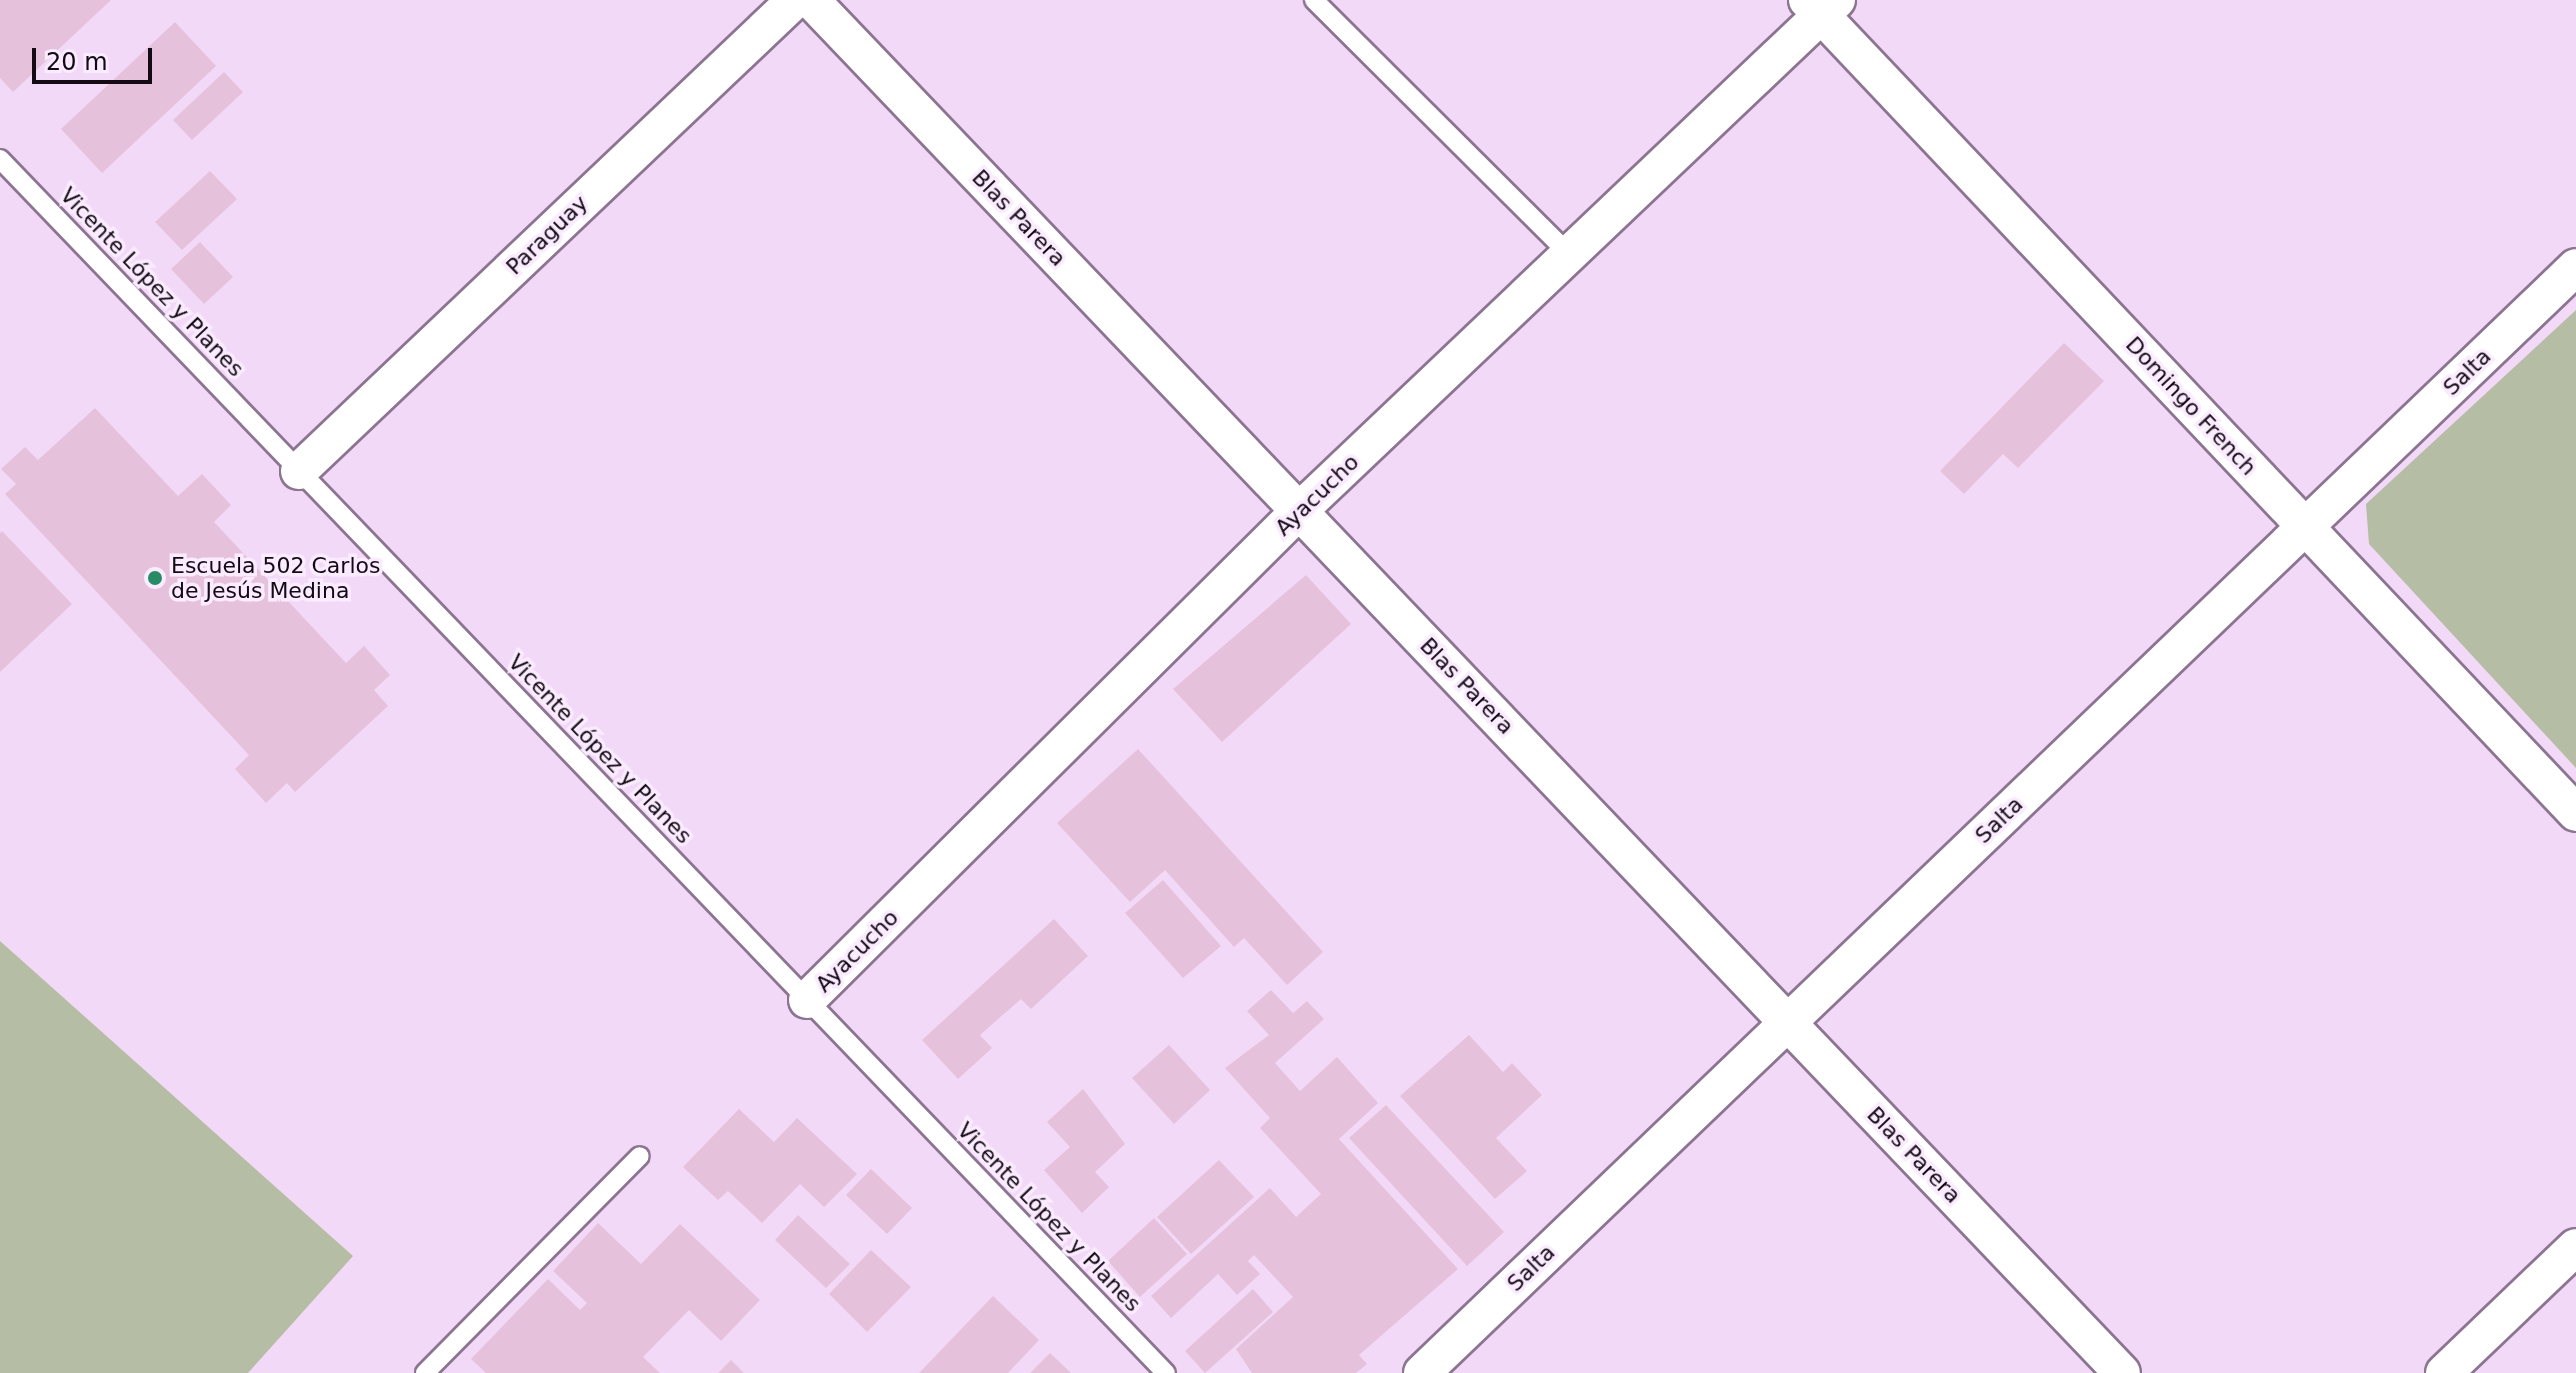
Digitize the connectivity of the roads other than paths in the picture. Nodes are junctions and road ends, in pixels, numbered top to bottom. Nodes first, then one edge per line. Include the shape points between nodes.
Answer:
1 (795, 0) edge
2 (811, 0) edge
3 (1314, 0) edge
4 (1821, 5) edge
5 (0, 159) edge
6 (1569, 254) junction
7 (2576, 267) edge
8 (299, 471) junction
9 (1299, 511) junction
10 (2305, 527) junction
11 (2576, 813) edge
12 (807, 1000) junction
13 (1788, 1023) junction
14 (640, 1156) dead end
15 (2576, 1247) edge
16 (425, 1373) edge
17 (1166, 1373) edge
18 (1422, 1373) edge
19 (2122, 1373) edge
20 (2444, 1373) edge

1 - 8 street, Paraguay
2 - 9 street, Blas Parera
3 - 6 lane
4 - 6 street, Ayacucho
4 - 10 street, Domingo French
5 - 8 lane, Vicente López y Planes
6 - 9 street, Ayacucho
7 - 10 street, Salta
8 - 12 lane, Vicente López y Planes
9 - 12 street, Ayacucho
9 - 13 street, Blas Parera
10 - 11 street, Domingo French
10 - 13 street, Salta
12 - 17 lane, Vicente López y Planes
13 - 18 street, Salta
13 - 19 street, Blas Parera
14 - 16 lane
15 - 20 street

